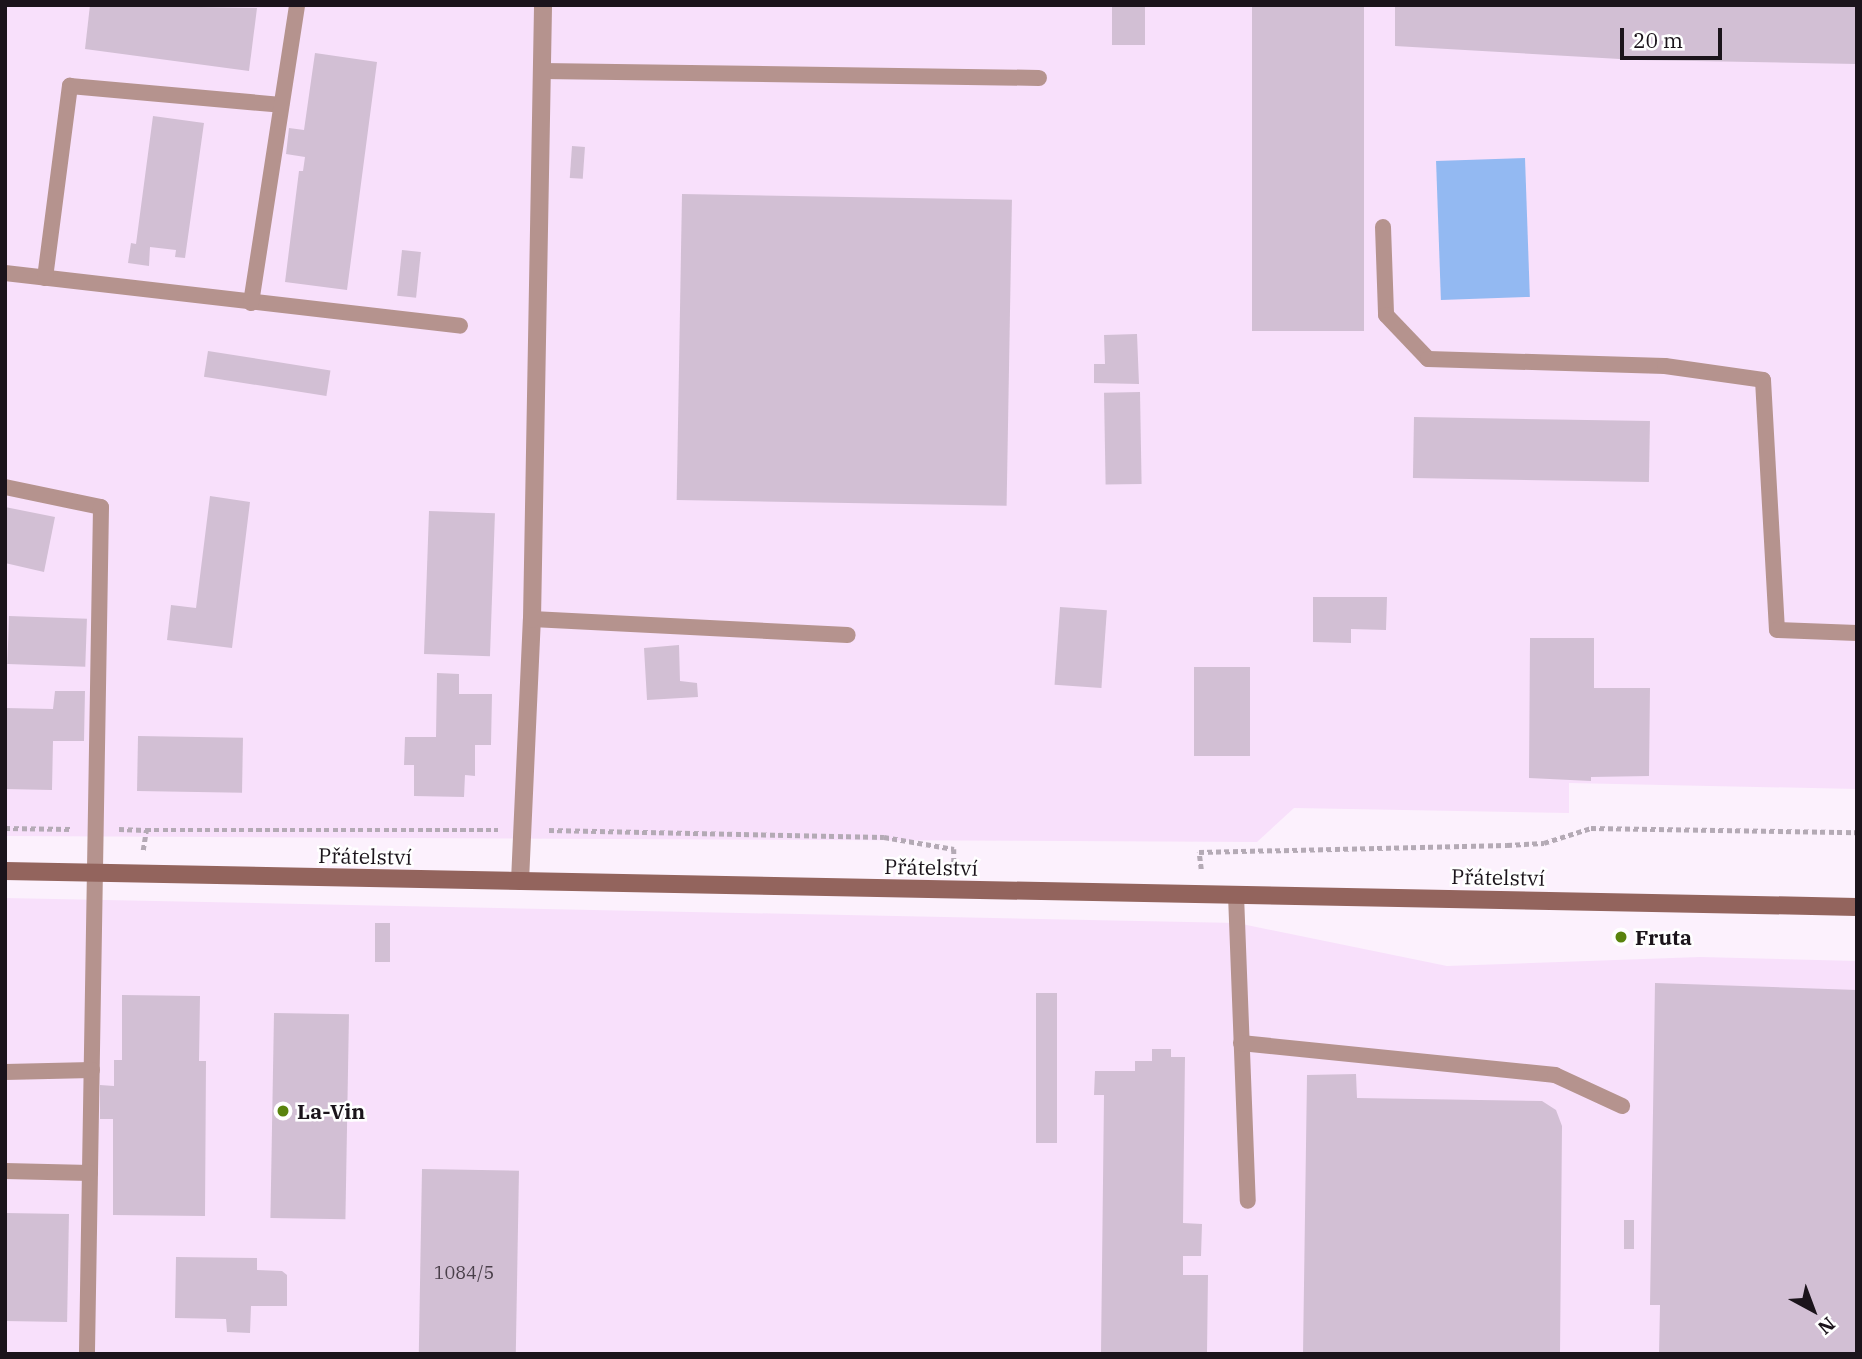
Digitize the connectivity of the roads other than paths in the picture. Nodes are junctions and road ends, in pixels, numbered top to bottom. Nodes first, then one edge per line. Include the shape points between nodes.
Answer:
1 (297, 5) edge
2 (543, 5) edge
3 (542, 71) junction
4 (1039, 78) dead end
5 (281, 105) junction
6 (1383, 227) dead end
7 (5, 273) edge
8 (45, 278) junction
9 (251, 303) junction
10 (460, 326) dead end
11 (5, 487) edge
12 (532, 619) junction
13 (1857, 633) edge
14 (848, 635) dead end
15 (5, 871) edge
16 (95, 873) junction
17 (520, 881) junction
18 (1236, 895) junction
19 (1857, 907) edge
20 (1241, 1043) junction
21 (92, 1070) junction
22 (5, 1072) edge
23 (1622, 1106) dead end
24 (5, 1171) edge
25 (90, 1173) junction
26 (1248, 1201) dead end
27 (87, 1354) edge

1 - 5 lane
2 - 3 street
3 - 4 lane
3 - 12 street
5 - 8 lane via 70,86
5 - 9 lane
6 - 13 lane via 1386,314 1428,359 1665,366 1763,380 1777,630
7 - 8 lane
8 - 9 lane
9 - 10 lane
11 - 16 lane via 101,507
12 - 14 lane
12 - 17 street
15 - 16 main road, Přátelství
16 - 17 main road, Přátelství
16 - 21 lane
17 - 18 main road, Přátelství
18 - 19 main road, Přátelství
18 - 20 lane
20 - 23 lane via 1555,1075
20 - 26 lane
21 - 22 lane
21 - 25 lane
24 - 25 lane
25 - 27 lane

